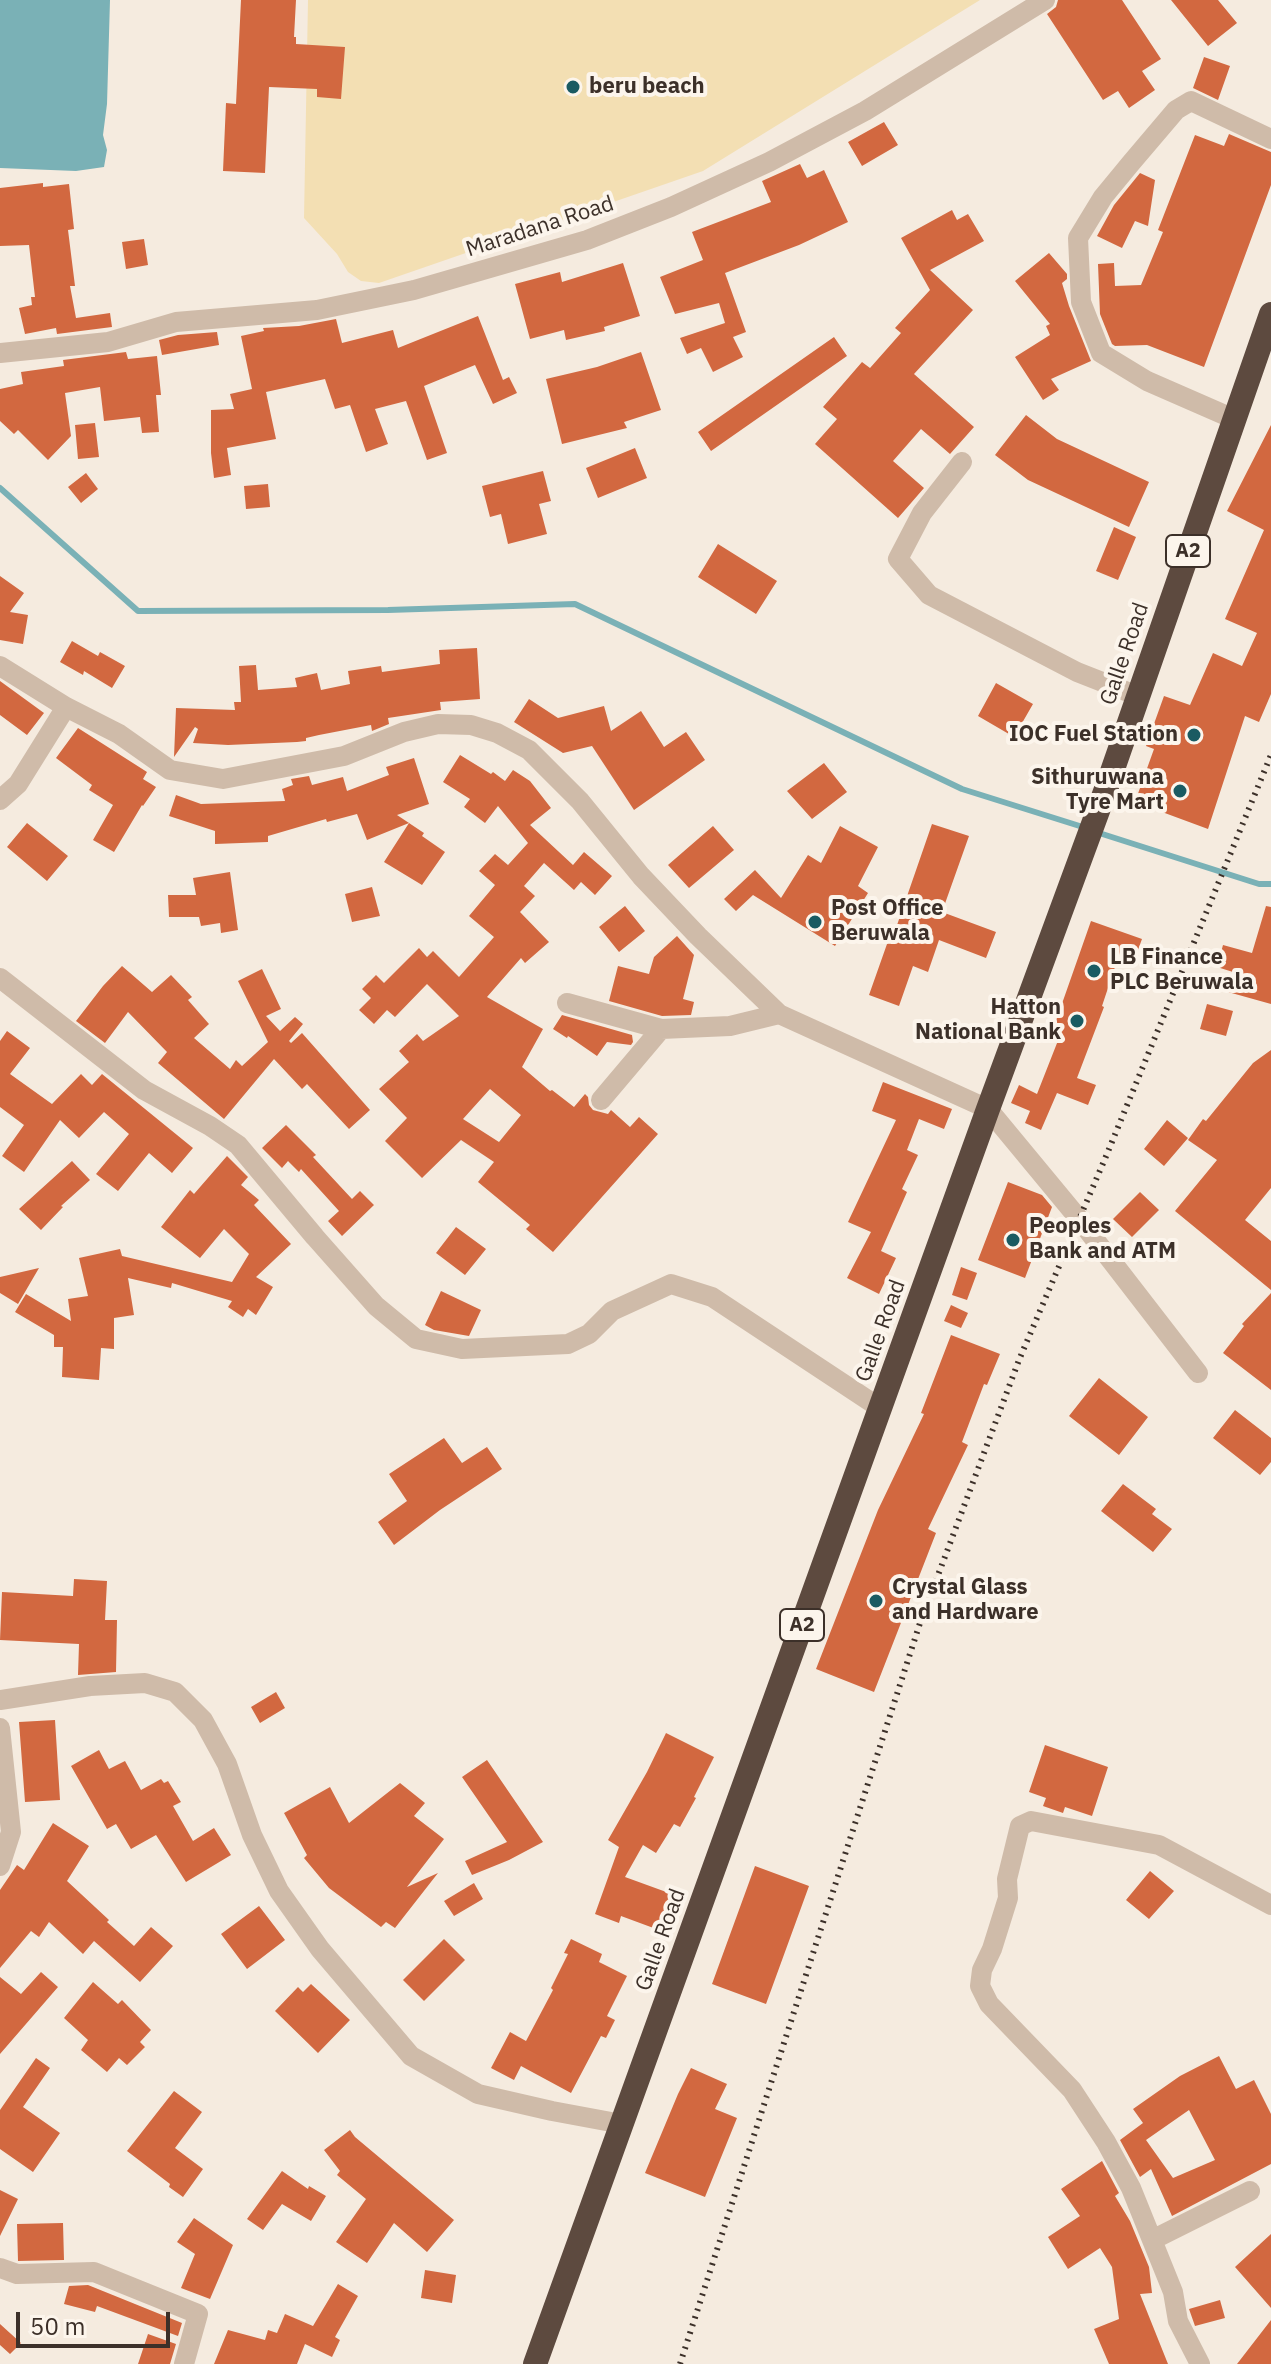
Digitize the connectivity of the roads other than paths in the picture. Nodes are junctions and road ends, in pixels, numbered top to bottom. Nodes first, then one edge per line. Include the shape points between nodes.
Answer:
1 (1045, 0) edge
2 (1271, 139) edge
3 (1271, 314) edge
4 (0, 353) edge
5 (1234, 419) junction
6 (962, 462) dead end
7 (0, 666) edge
8 (1138, 696) junction
9 (66, 707) junction
10 (0, 800) edge
11 (0, 978) edge
12 (567, 1003) dead end
13 (779, 1014) junction
14 (661, 1029) junction
15 (601, 1100) dead end
16 (988, 1109) junction
17 (1198, 1373) dead end
18 (880, 1408) junction
19 (0, 1700) edge
20 (0, 1728) edge
21 (0, 1866) edge
22 (1271, 1905) edge
23 (622, 2124) junction
24 (1250, 2191) dead end
25 (1152, 2240) junction
26 (0, 2268) edge
27 (184, 2364) edge
28 (535, 2364) edge
29 (1200, 2364) edge

1 - 4 street, Maradana Road via 865,111 769,162 587,240 414,290 317,310 176,322 108,342
2 - 5 street via 1191,101 1176,110 1131,163 1078,238 1081,302 1101,353 1147,381
3 - 5 highway, Galle Road / A2
5 - 8 highway, Galle Road / A2
6 - 8 street via 922,513 898,559 929,595 1077,672
7 - 9 street
8 - 16 highway, Galle Road / A2
9 - 10 street via 18,784
9 - 13 street via 119,734 170,770 223,779 344,756 438,724 497,733 529,750 570,790 641,876
11 - 18 street via 144,1090 238,1145 376,1306 416,1339 462,1349 568,1344 589,1334 612,1311 671,1284 712,1297
12 - 14 street
13 - 14 street via 730,1026
13 - 16 street
14 - 15 street
16 - 17 street
16 - 18 highway, Galle Road / A2
18 - 23 highway, Galle Road / A2
19 - 23 street via 145,1683 175,1692 203,1720 227,1764 279,1891 320,1949 411,2056 478,2094
20 - 21 street via 11,1832
22 - 25 street via 1159,1845 1031,1821 1020,1826 1007,1879 1008,1898 980,1986 989,2004 1072,2090 1131,2188
23 - 28 highway, Galle Road / A2
24 - 25 street
25 - 29 street via 1173,2292 1178,2321
26 - 27 street via 17,2274 94,2272 198,2314

